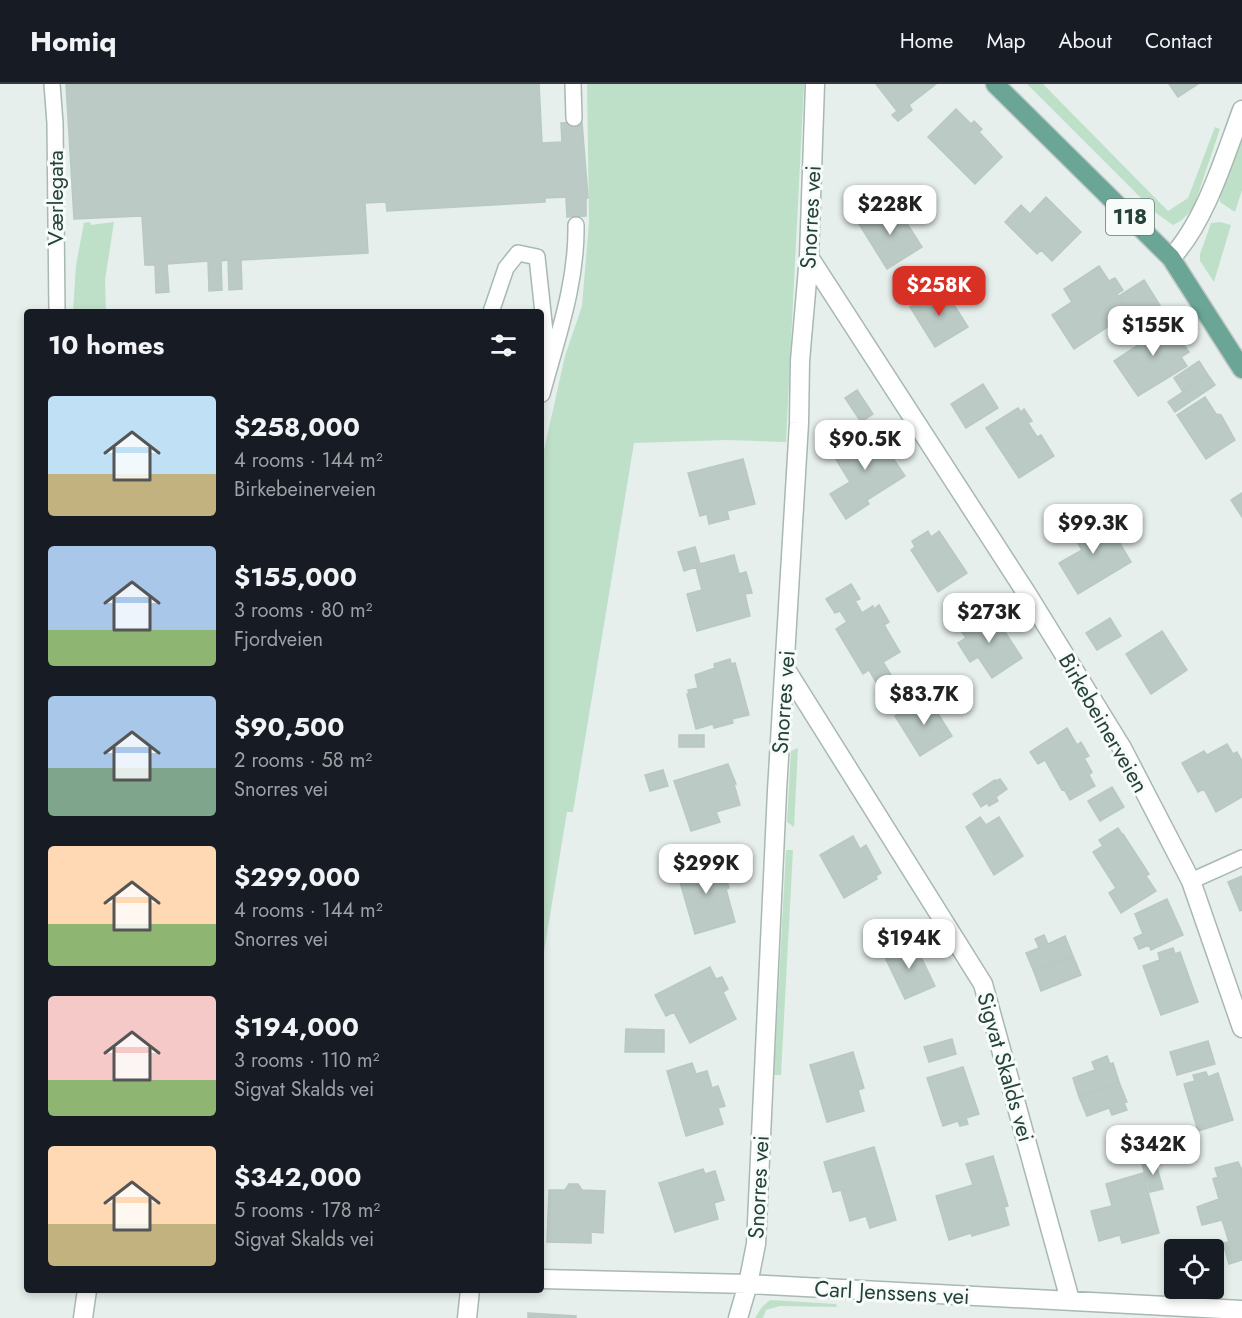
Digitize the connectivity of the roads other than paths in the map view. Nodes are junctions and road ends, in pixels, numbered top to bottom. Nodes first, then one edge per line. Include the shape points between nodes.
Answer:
1 (52, 84) edge
2 (573, 84) edge
3 (815, 84) edge
4 (995, 84) edge
5 (1242, 110) edge
6 (574, 118) dead end
7 (576, 225) dead end
8 (809, 257) junction
9 (1171, 258) junction
10 (57, 309) edge
11 (493, 309) edge
12 (543, 309) edge
13 (544, 322) edge
14 (549, 369) junction
15 (1242, 369) edge
16 (544, 387) edge
17 (785, 668) junction
18 (1242, 858) edge
19 (1191, 881) junction
20 (1242, 1028) edge
21 (544, 1278) edge
22 (748, 1284) junction
23 (87, 1293) edge
24 (470, 1293) edge
25 (1070, 1300) junction
26 (1242, 1310) edge
27 (1165, 1312) edge
28 (83, 1318) edge
29 (467, 1318) edge
30 (738, 1318) edge

1 - 10 lane, Værlegata
2 - 6 lane
3 - 8 street, Snorres vei
4 - 9 main road, 118
5 - 9 street via 1205,205 1184,244
7 - 14 lane via 577,248 566,315
8 - 17 street, Snorres vei
8 - 19 street, Birkebeinerveien via 1116,738
9 - 15 main road, 118
11 - 12 lane via 506,268 518,253 537,257
13 - 14 lane
14 - 16 lane
17 - 22 street, Snorres vei via 756,1244
17 - 25 street, Sigvat Skalds vei via 984,984
18 - 19 lane
19 - 20 street, Birkebeinerveien
21 - 22 street, Carl Jenssens vei
22 - 25 street, Carl Jenssens vei
22 - 30 street, Snorres vei
23 - 28 street
24 - 29 street
25 - 27 street, Carl Jenssens vei
26 - 27 street, Carl Jenssens vei

